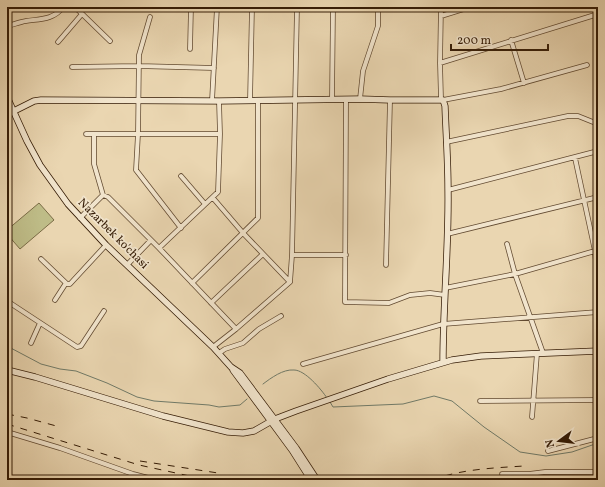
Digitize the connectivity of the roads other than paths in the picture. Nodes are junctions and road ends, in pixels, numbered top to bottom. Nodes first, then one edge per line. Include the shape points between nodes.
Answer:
1 (63, 7) edge
2 (75, 7) edge
3 (191, 7) edge
4 (217, 7) edge
5 (252, 7) edge
6 (296, 7) edge
7 (333, 7) edge
8 (378, 7) edge
9 (441, 7) edge
10 (470, 7) edge
11 (82, 14) junction
12 (598, 14) edge
13 (441, 16) junction
14 (150, 17) dead end
15 (7, 26) edge
16 (511, 40) junction
17 (110, 41) dead end
18 (58, 42) dead end
19 (190, 49) dead end
20 (440, 63) junction
21 (587, 65) dead end
22 (139, 66) junction
23 (72, 67) dead end
24 (214, 68) junction
25 (524, 83) junction
26 (7, 97) edge
27 (332, 99) junction
28 (346, 99) junction
29 (360, 99) junction
30 (442, 99) junction
31 (296, 100) junction
32 (390, 100) junction
33 (138, 101) junction
34 (212, 101) junction
35 (219, 101) junction
36 (250, 101) junction
37 (258, 101) junction
38 (14, 111) junction
39 (598, 124) edge
40 (86, 134) dead end
41 (94, 134) junction
42 (138, 134) junction
43 (220, 134) junction
44 (446, 142) junction
45 (598, 151) edge
46 (575, 158) junction
47 (180, 176) dead end
48 (448, 190) junction
49 (103, 195) junction
50 (598, 197) edge
51 (213, 198) junction
52 (584, 200) junction
53 (205, 204) junction
54 (80, 218) junction
55 (181, 228) junction
56 (243, 233) junction
57 (447, 234) junction
58 (150, 240) junction
59 (507, 244) dead end
60 (106, 245) junction
61 (159, 248) junction
62 (595, 251) junction
63 (263, 254) junction
64 (292, 255) junction
65 (346, 255) junction
66 (41, 259) dead end
67 (127, 265) junction
68 (386, 265) dead end
69 (515, 274) junction
70 (290, 282) junction
71 (66, 283) junction
72 (192, 283) junction
73 (598, 286) edge
74 (446, 288) junction
75 (445, 295) junction
76 (56, 300) dead end
77 (7, 301) edge
78 (211, 303) junction
79 (104, 311) dead end
80 (598, 312) edge
81 (281, 316) dead end
82 (531, 317) junction
83 (40, 323) junction
84 (443, 324) junction
85 (236, 329) junction
86 (31, 343) dead end
87 (213, 347) junction
88 (598, 351) edge
89 (219, 353) junction
90 (536, 353) junction
91 (544, 353) junction
92 (443, 362) junction
93 (303, 364) dead end
94 (7, 370) edge
95 (598, 400) edge
96 (480, 401) dead end
97 (533, 401) junction
98 (532, 417) dead end
99 (273, 420) junction
100 (7, 432) edge
101 (598, 438) edge
102 (548, 451) dead end
103 (598, 472) edge
104 (502, 474) dead end
105 (156, 480) edge
106 (311, 480) edge
107 (317, 480) edge

1 - 15 street via 59,13 46,18
2 - 11 street
3 - 19 street
4 - 24 street
5 - 36 street
6 - 31 street
7 - 27 street
8 - 29 street via 378,26 363,71
9 - 13 street
10 - 13 street
11 - 17 street
11 - 18 street
12 - 16 street
13 - 20 street
14 - 22 street via 139,55
16 - 20 street
16 - 25 street
20 - 30 street
21 - 25 street
22 - 23 street
22 - 24 street
22 - 33 street
24 - 34 street
25 - 30 street
26 - 38 main road, Nazarbek ko'chasi
27 - 28 main road
27 - 31 main road
28 - 29 main road
28 - 65 street
29 - 32 main road
30 - 32 main road
30 - 44 main road via 445,106
31 - 37 main road
31 - 64 street
32 - 68 street
33 - 34 main road
33 - 38 main road via 37,101
33 - 42 street
34 - 35 main road
35 - 36 main road
35 - 43 street
36 - 37 main road
37 - 56 street via 258,218
38 - 54 main road, Nazarbek ko'chasi via 45,173
39 - 44 street via 578,116 568,116
40 - 41 street
41 - 42 street
41 - 49 street via 94,164
42 - 43 street
42 - 55 street via 136,170
43 - 51 street via 218,192
44 - 48 main road
45 - 46 street
46 - 48 street
46 - 52 street
47 - 53 street
48 - 57 main road
49 - 54 street
49 - 58 street via 108,197
50 - 52 street
51 - 53 street
51 - 56 street
52 - 57 street
52 - 62 street
53 - 55 street
54 - 60 main road, Nazarbek ko'chasi
55 - 61 street
56 - 63 street
56 - 72 street
57 - 74 main road
58 - 61 street
58 - 67 street
59 - 69 street
60 - 67 main road, Nazarbek ko'chasi
60 - 71 street via 70,284
61 - 72 street
62 - 69 street
62 - 73 street
63 - 70 street
63 - 78 street
64 - 65 street
64 - 70 street
65 - 75 street via 345,302 389,303 410,295
66 - 71 street
67 - 87 main road, Nazarbek ko'chasi
69 - 74 street
69 - 82 street
70 - 85 street
71 - 76 street
72 - 78 street
74 - 75 main road
75 - 84 main road
77 - 83 street
78 - 85 street
79 - 83 street via 79,347
80 - 82 street
81 - 89 street via 258,329 243,343
82 - 84 street
82 - 91 street
83 - 86 street
84 - 92 main road
84 - 93 street
85 - 87 street
87 - 89 main road, Nazarbek ko'chasi
88 - 91 main road
89 - 99 main road, Nazarbek ko'chasi via 240,373
90 - 91 main road
90 - 92 main road via 481,356
90 - 97 street
92 - 99 main road
94 - 99 main road via 163,416 228,432 247,433
95 - 97 street
96 - 97 street
97 - 98 street
99 - 106 main road, Nazarbek ko'chasi
99 - 107 main road, Nazarbek ko'chasi via 308,464
100 - 105 street
101 - 102 street
103 - 104 street

